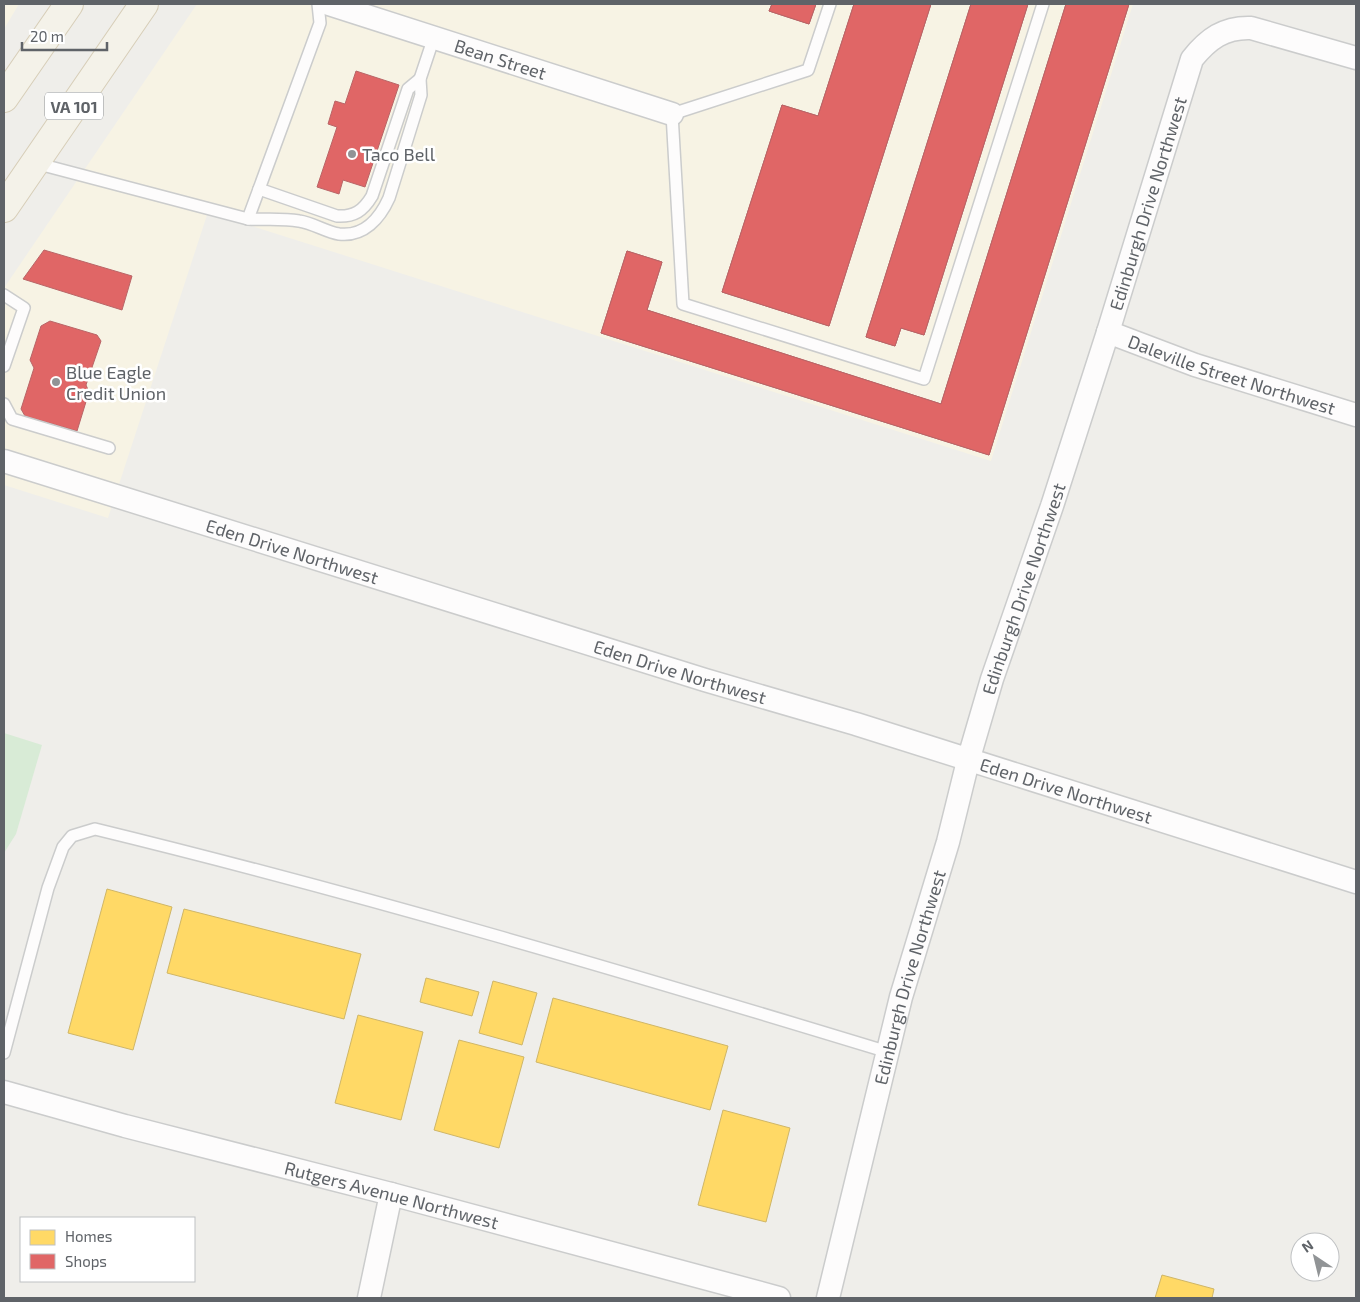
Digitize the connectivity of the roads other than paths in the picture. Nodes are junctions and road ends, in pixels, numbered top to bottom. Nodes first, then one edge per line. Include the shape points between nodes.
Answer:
1 (68, 4) edge
2 (144, 4) edge
3 (318, 4) edge
4 (329, 4) edge
5 (830, 4) edge
6 (1043, 4) edge
7 (434, 38) junction
8 (1356, 58) edge
9 (420, 79) junction
10 (4, 98) edge
11 (672, 114) junction
12 (35, 163) junction
13 (259, 188) junction
14 (4, 208) edge
15 (248, 219) junction
16 (4, 295) edge
17 (1108, 332) junction
18 (4, 366) edge
19 (4, 404) edge
20 (1356, 415) edge
21 (109, 448) dead end
22 (4, 461) edge
23 (968, 761) junction
24 (1356, 882) edge
25 (888, 1052) junction
26 (4, 1053) edge
27 (4, 1092) edge
28 (392, 1194) junction
29 (369, 1298) edge
30 (779, 1298) edge
31 (828, 1298) edge

1 - 10 main road
2 - 12 main road, VA 101
3 - 13 lane via 320,23
4 - 7 street, Bean Street
5 - 11 lane via 808,70
6 - 11 lane via 924,379 683,304
7 - 9 lane
7 - 11 street, Bean Street
8 - 17 street, Edinburgh Drive Northwest via 1251,28 1239,27 1220,32 1204,44 1192,59
9 - 13 lane via 408,89 372,196 358,213 337,216
9 - 15 lane via 421,95 389,198 382,215 369,226 356,233 340,234 299,220
12 - 14 main road, VA 101
12 - 15 lane
13 - 15 lane
16 - 18 lane via 24,308
17 - 20 street, Daleville Street Northwest via 1195,365
17 - 23 street, Edinburgh Drive Northwest via 992,679
19 - 21 lane via 12,419
22 - 23 street, Eden Drive Northwest
23 - 24 street, Eden Drive Northwest
23 - 25 street, Edinburgh Drive Northwest
25 - 26 lane via 666,984 260,869 95,829 72,836 63,847 48,888
25 - 31 street, Edinburgh Drive Northwest
27 - 28 street, Rutgers Avenue Northwest
28 - 29 street
28 - 30 street, Rutgers Avenue Northwest

